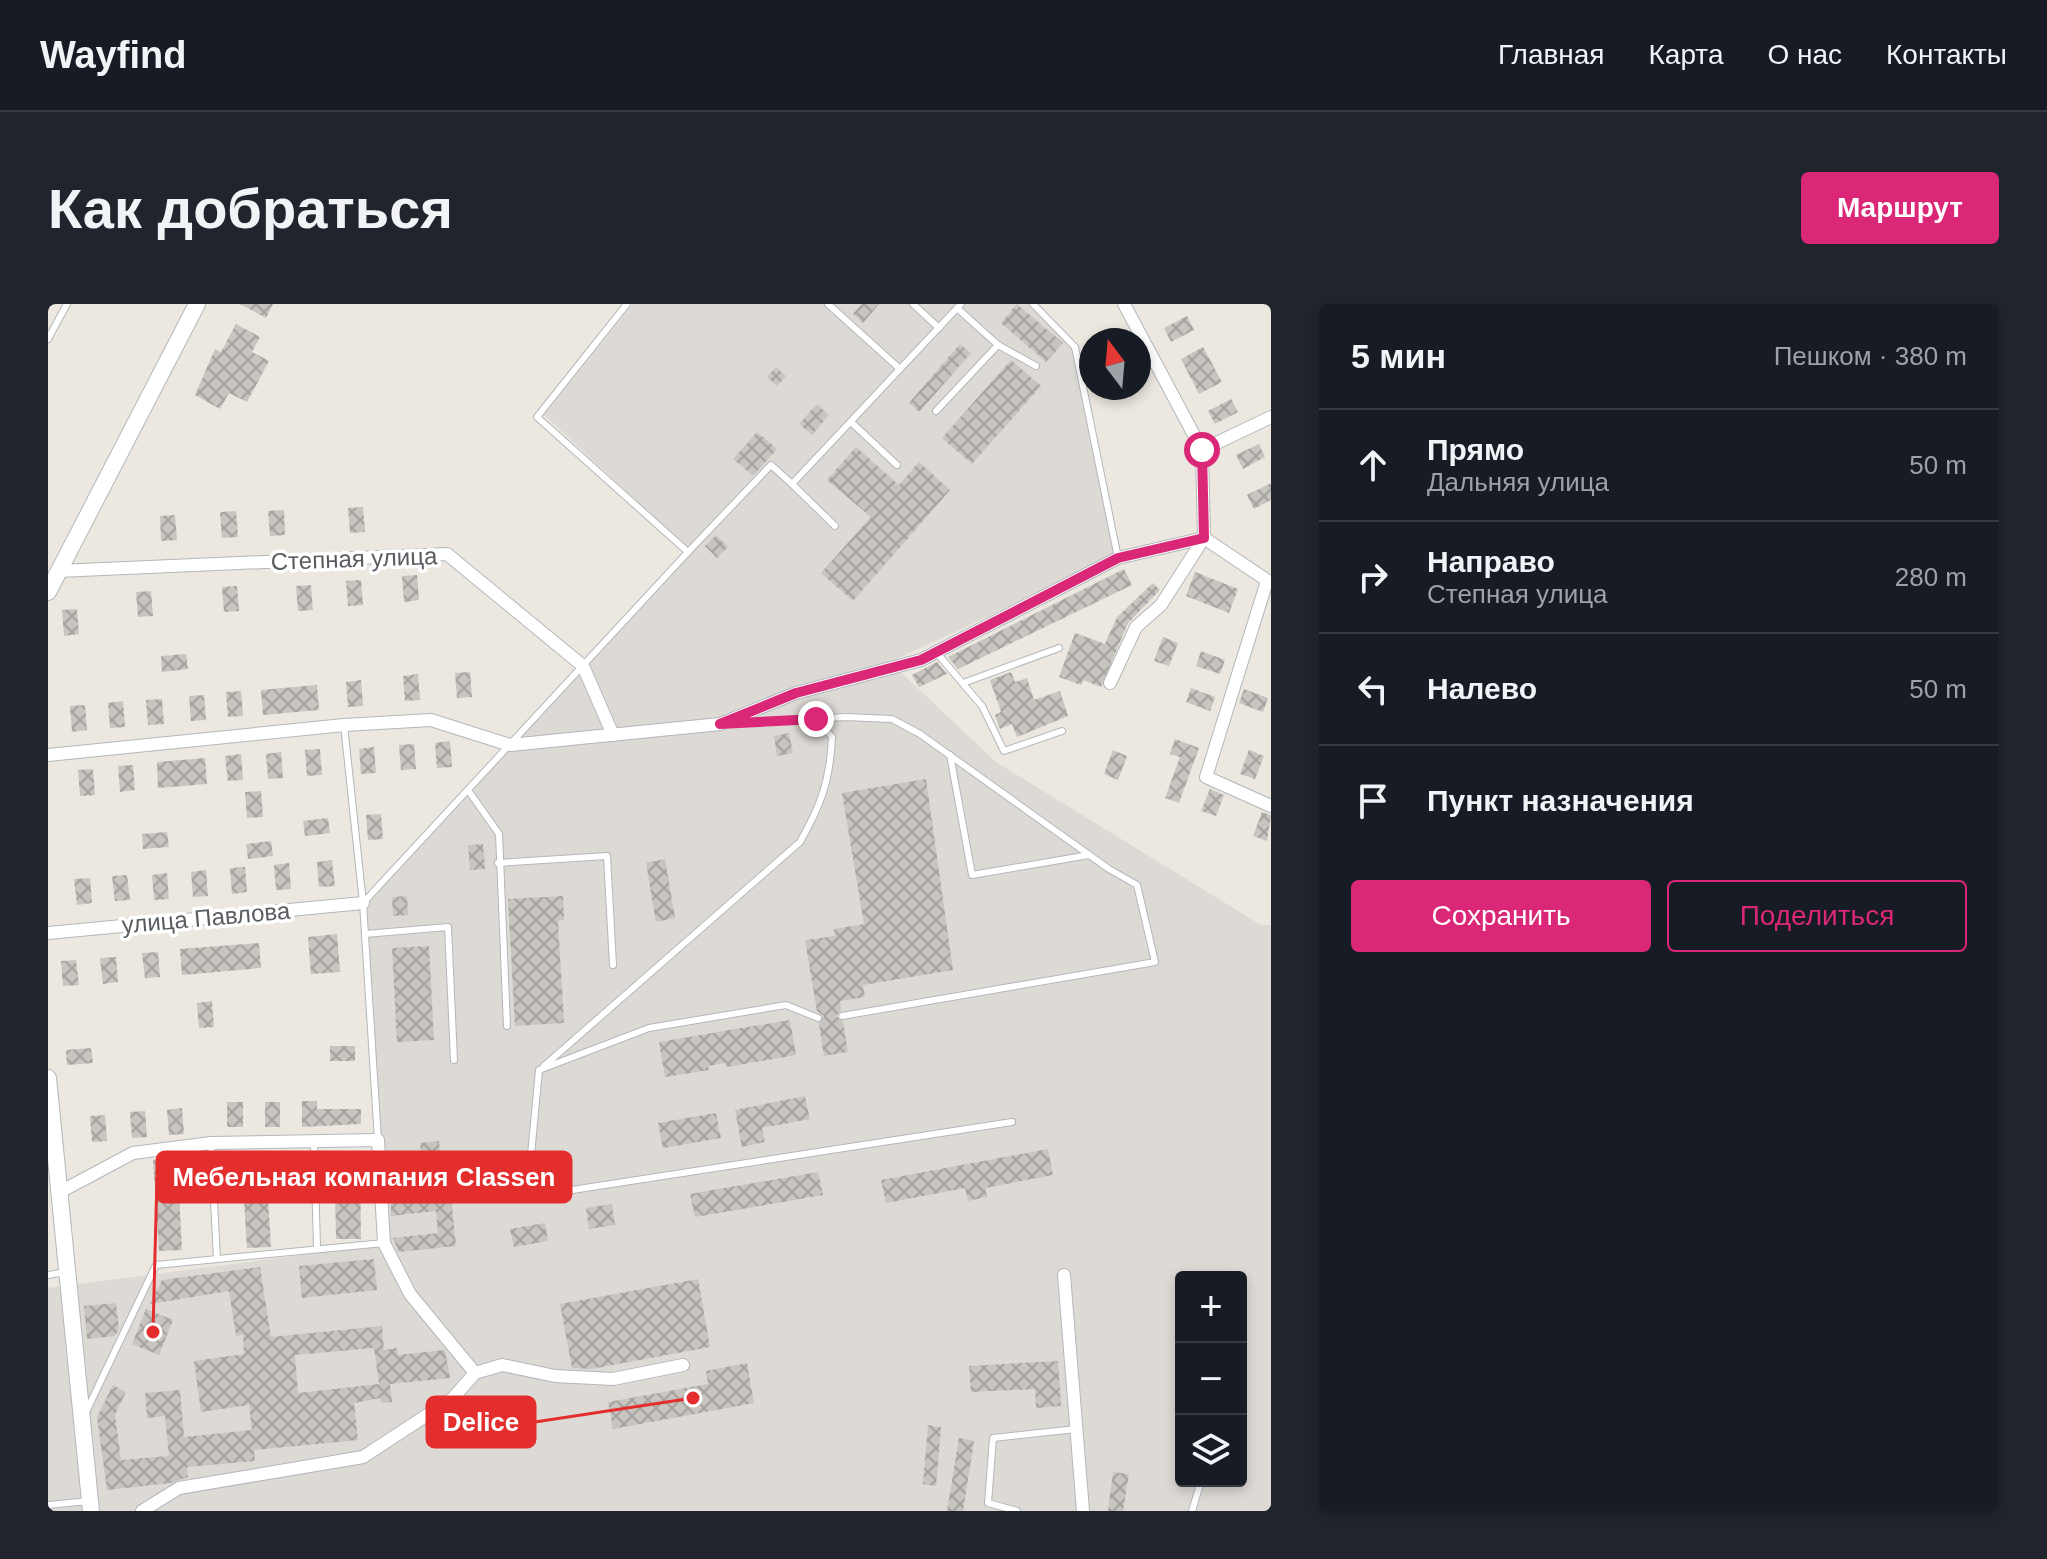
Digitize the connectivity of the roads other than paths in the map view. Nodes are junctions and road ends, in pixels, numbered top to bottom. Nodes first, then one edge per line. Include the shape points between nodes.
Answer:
1 (67, 304) edge
2 (197, 304) edge
3 (627, 304) edge
4 (828, 304) edge
5 (913, 304) edge
6 (1033, 304) edge
7 (1124, 304) edge
8 (959, 306) edge
9 (939, 328) junction
10 (48, 339) edge
11 (998, 345) junction
12 (1036, 366) dead end
13 (900, 369) junction
14 (936, 411) dead end
15 (1271, 417) edge
16 (851, 422) junction
17 (1202, 450) junction
18 (897, 465) dead end
19 (792, 484) junction
20 (835, 526) dead end
21 (1204, 538) junction
22 (688, 552) junction
23 (1118, 558) junction
24 (58, 571) junction
25 (1269, 582) edge
26 (48, 592) edge
27 (1059, 648) dead end
28 (936, 652) junction
29 (583, 666) junction
30 (963, 683) junction
31 (1110, 683) dead end
32 (816, 719) junction
33 (720, 724) junction
34 (344, 725) junction
35 (1062, 731) dead end
36 (613, 735) junction
37 (510, 745) junction
38 (48, 755) edge
39 (950, 755) junction
40 (468, 790) junction
41 (1271, 806) edge
42 (1089, 855) junction
43 (498, 863) junction
44 (363, 903) junction
45 (48, 933) edge
46 (365, 934) junction
47 (613, 965) dead end
48 (842, 1016) dead end
49 (818, 1018) dead end
50 (507, 1026) dead end
51 (454, 1060) dead end
52 (539, 1070) junction
53 (48, 1078) edge
54 (1012, 1122) dead end
55 (50, 1132) edge
56 (378, 1140) junction
57 (211, 1143) junction
58 (314, 1143) junction
59 (58, 1193) junction
60 (384, 1243) junction
61 (317, 1247) junction
62 (217, 1259) junction
63 (66, 1272) junction
64 (48, 1275) edge
65 (1064, 1275) dead end
66 (683, 1365) dead end
67 (475, 1373) junction
68 (82, 1420) junction
69 (1076, 1429) junction
70 (1199, 1487) edge
71 (48, 1505) edge
72 (90, 1506) edge
73 (142, 1511) edge
74 (1017, 1511) edge
75 (1083, 1511) edge
76 (1192, 1511) edge

1 - 10 lane
2 - 24 street
3 - 22 lane via 537,417
4 - 13 lane
5 - 9 lane
6 - 23 lane via 1075,347
7 - 17 street
8 - 9 lane
8 - 11 lane
9 - 13 lane
11 - 12 lane
11 - 14 lane
13 - 16 lane
15 - 17 street
16 - 18 lane
16 - 19 lane
17 - 21 street
19 - 20 lane
19 - 22 lane via 771,465
21 - 23 street
21 - 25 street
21 - 31 street via 1161,605 1136,627
22 - 29 lane
23 - 28 street
24 - 26 street
24 - 29 street, Степная улица via 447,554
25 - 41 street via 1206,777
27 - 30 lane
28 - 30 lane
28 - 33 street via 796,693
29 - 36 street, Степная улица
29 - 37 lane
30 - 35 lane via 982,706 1004,751
32 - 33 lane
32 - 39 lane via 892,719
32 - 52 lane via 832,737 831,763 823,801 800,842
33 - 36 street
34 - 37 street via 431,720
34 - 38 street
34 - 44 lane
36 - 37 street
37 - 40 lane
39 - 42 lane
39 - 42 lane via 972,875
40 - 43 lane via 499,834
40 - 44 lane
42 - 48 lane via 1137,885 1155,962
43 - 47 lane via 607,856
43 - 50 lane
44 - 45 street, улица Павлова
44 - 46 lane
46 - 51 lane via 448,927
46 - 56 lane
49 - 52 lane via 786,1005 649,1028
52 - 54 lane via 527,1197
53 - 55 street
55 - 59 street
56 - 58 street
56 - 60 street
57 - 58 street
57 - 59 street via 133,1153
57 - 62 lane
58 - 61 lane
59 - 63 street
60 - 61 lane
60 - 67 street via 410,1294
61 - 62 lane
62 - 68 lane via 156,1265
63 - 64 lane
63 - 68 street
65 - 69 street
66 - 67 street via 613,1379 555,1376 502,1365
67 - 73 street via 453,1398 363,1457 179,1488
68 - 72 street
69 - 74 lane via 993,1438 988,1503
69 - 75 street
70 - 76 lane
71 - 72 lane

